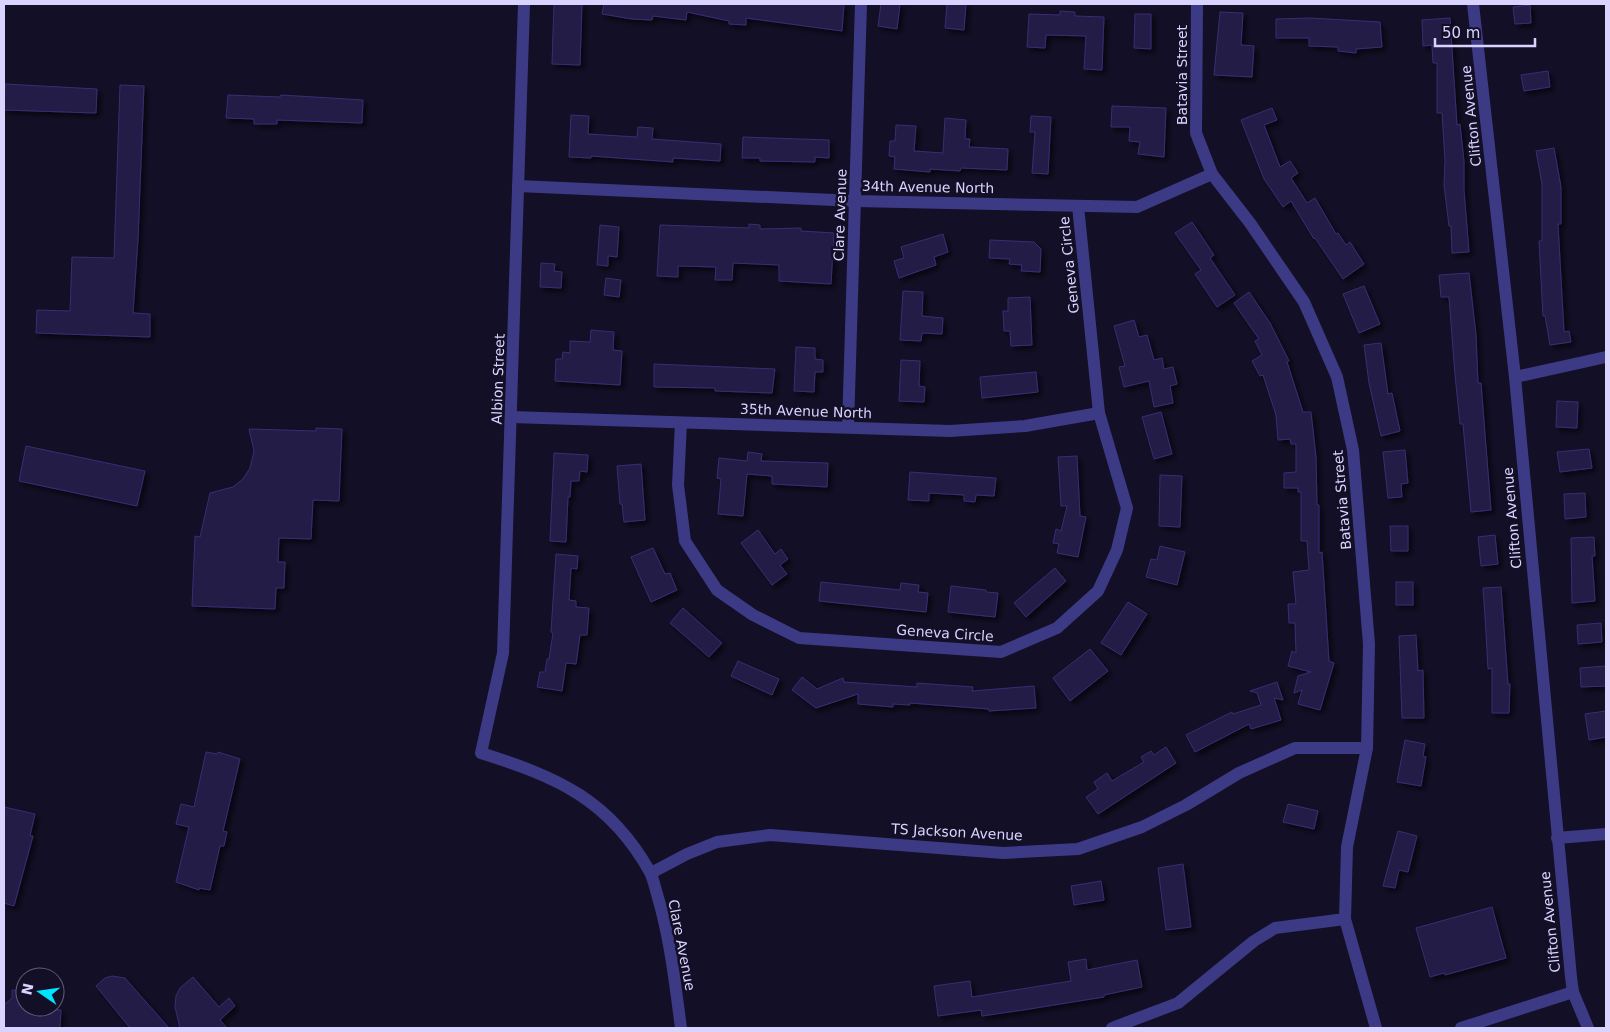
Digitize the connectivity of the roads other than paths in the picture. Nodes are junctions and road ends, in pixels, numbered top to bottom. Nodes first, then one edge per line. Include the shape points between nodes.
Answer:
1 (524, 4) edge
2 (861, 4) edge
3 (1197, 4) edge
4 (1473, 4) edge
5 (1212, 174) junction
6 (518, 186) junction
7 (856, 201) junction
8 (1078, 206) junction
9 (1606, 357) edge
10 (1515, 377) junction
11 (1100, 412) junction
12 (512, 416) junction
13 (681, 423) junction
14 (848, 427) junction
15 (1367, 748) junction
16 (481, 752) joint
17 (1606, 834) edge
18 (1556, 838) junction
19 (650, 873) junction
20 (1345, 919) junction
21 (1573, 992) junction
22 (681, 1028) edge
23 (1112, 1028) edge
24 (1376, 1028) edge
25 (1461, 1028) edge
26 (1588, 1028) edge

1 - 6 street, Albion Street
2 - 7 street, Clare Avenue
3 - 5 street, Batavia Street via 1196,133
4 - 10 street, Clifton Avenue
5 - 8 street, 34th Avenue North via 1138,207
5 - 15 street, Batavia Street via 1304,302 1337,378 1356,479 1369,644
6 - 7 street, 34th Avenue North
6 - 12 street, Albion Street
7 - 8 street, 34th Avenue North
7 - 14 street, Clare Avenue
8 - 11 street, Geneva Circle
9 - 10 street
10 - 18 street, Clifton Avenue
11 - 13 street, Geneva Circle via 1127,508 1118,550 1098,590 1057,628 1002,652 799,638 753,615 717,590 685,541 678,485
11 - 14 street, 35th Avenue North via 1025,426 950,431
12 - 13 street, 35th Avenue North
12 - 16 street, Albion Street via 503,653
13 - 14 street, 35th Avenue North
15 - 19 street, TS Jackson Avenue via 1295,748 1239,773 1142,827 1078,849 1003,853 770,835 717,842
15 - 20 street, Batavia Street via 1347,847
16 - 19 street, Clare Avenue via 538,772 587,799 610,819
17 - 18 street
18 - 21 street, Clifton Avenue
19 - 22 street, Clare Avenue via 667,932
20 - 23 street via 1275,928 1254,941 1178,1003
20 - 24 street, Batavia Street
21 - 25 street
21 - 26 street, Clifton Avenue

